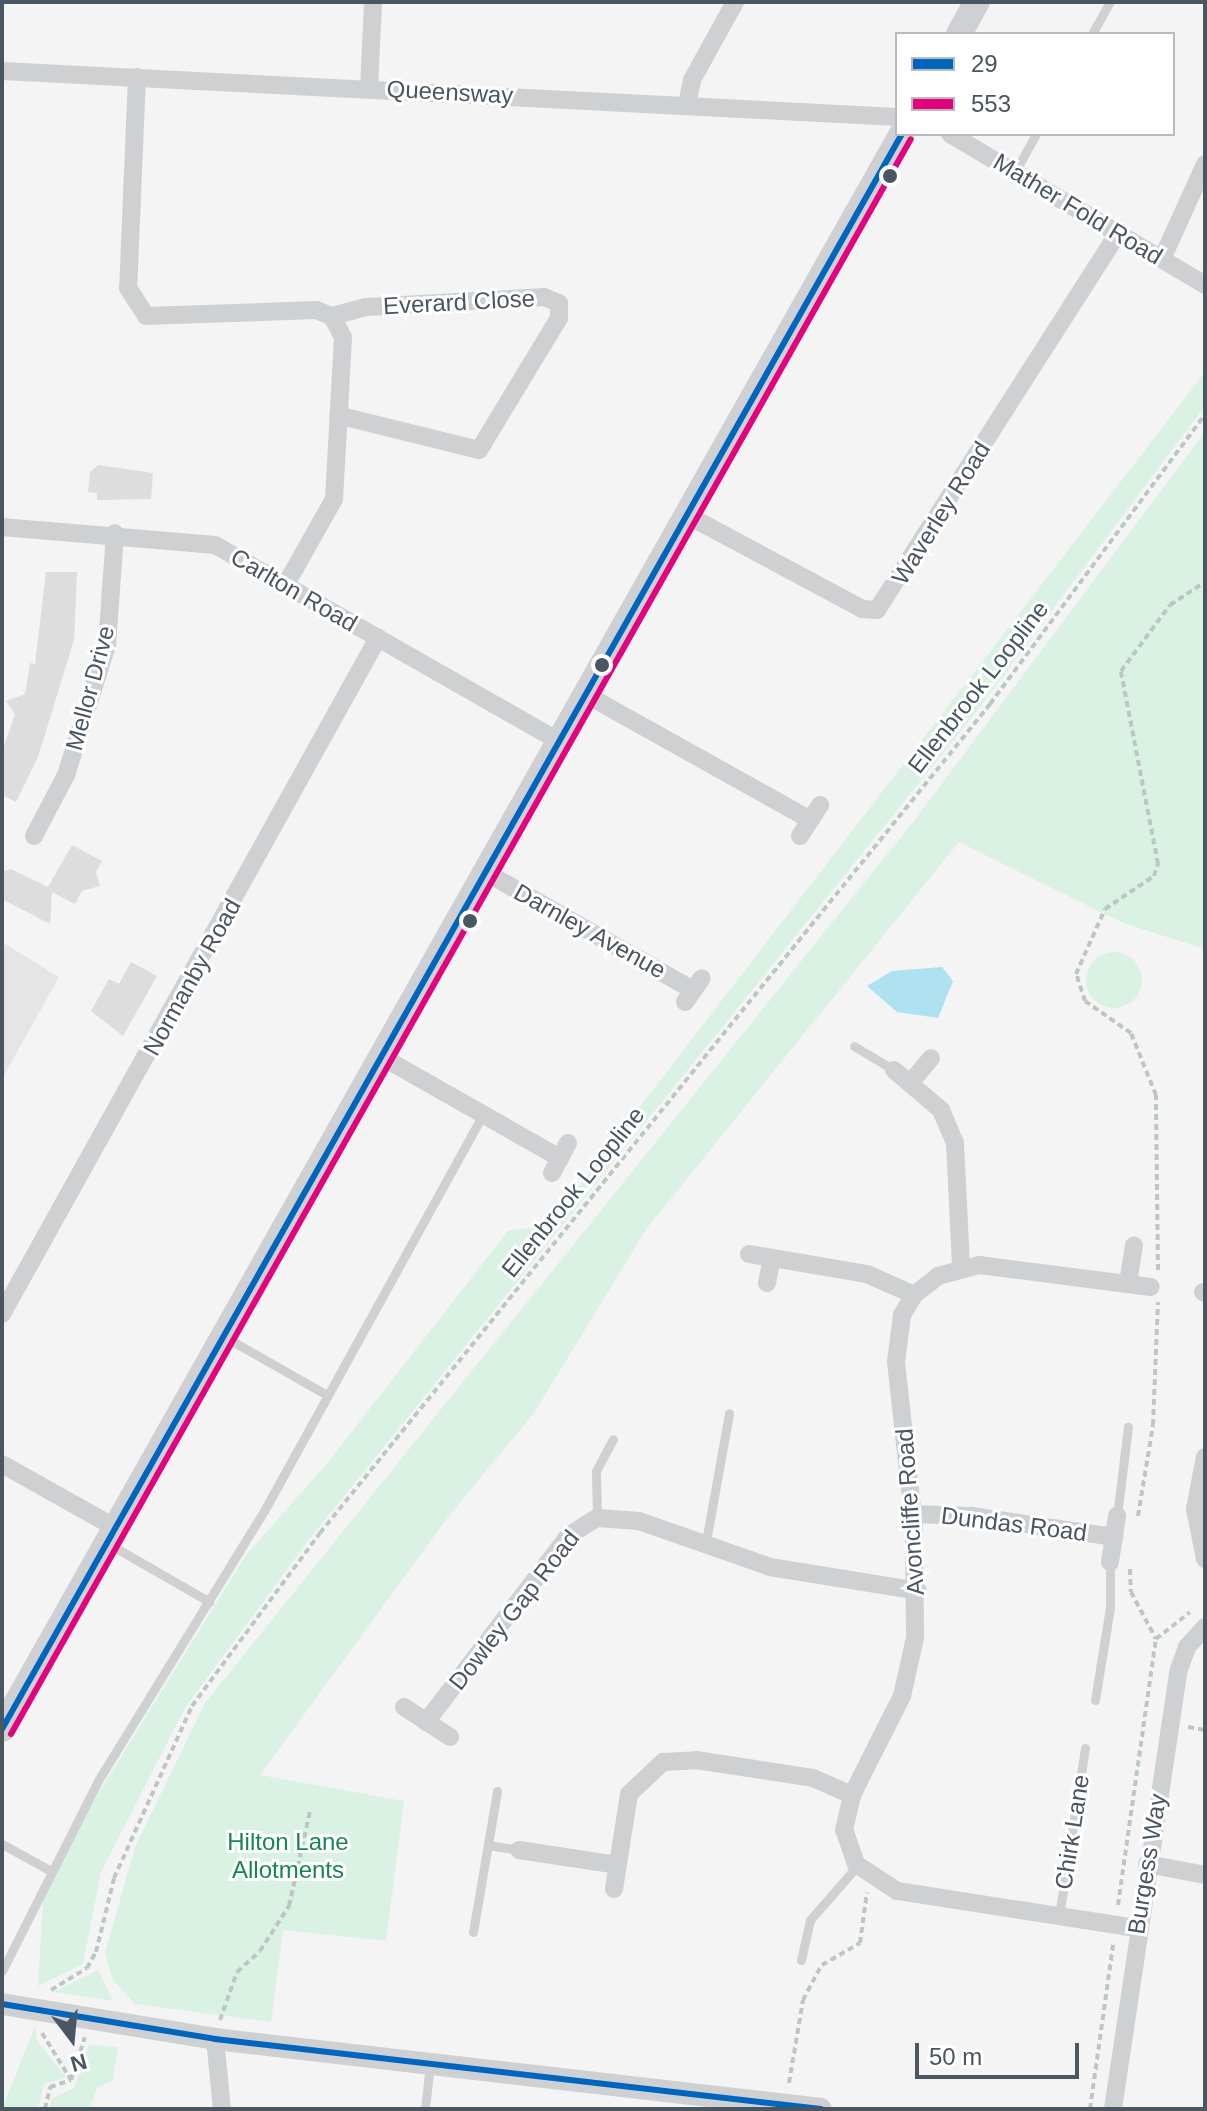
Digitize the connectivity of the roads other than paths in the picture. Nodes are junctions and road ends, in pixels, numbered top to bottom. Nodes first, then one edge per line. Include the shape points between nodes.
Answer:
1 (373, 2) edge
2 (735, 2) edge
3 (977, 2) edge
4 (1110, 2) edge
5 (960, 32) edge
6 (1093, 32) edge
7 (2, 71) edge
8 (137, 77) junction
9 (369, 88) junction
10 (687, 104) junction
11 (895, 117) edge
12 (901, 136) edge
13 (953, 136) edge
14 (1035, 136) edge
15 (1205, 164) edge
16 (1015, 172) junction
17 (1118, 233) junction
18 (1162, 259) junction
19 (1205, 285) edge
20 (332, 316) junction
21 (338, 415) junction
22 (687, 515) junction
23 (2, 527) edge
24 (115, 533) junction
25 (285, 586) junction
26 (378, 638) junction
27 (585, 694) junction
28 (559, 741) junction
29 (810, 820) dead end
30 (34, 836) dead end
31 (487, 873) junction
32 (693, 990) dead end
33 (854, 1046) dead end
34 (382, 1057) junction
35 (931, 1058) dead end
36 (894, 1070) joint
37 (911, 1082) junction
38 (483, 1115) junction
39 (560, 1158) dead end
40 (1134, 1245) dead end
41 (749, 1254) dead end
42 (772, 1258) junction
43 (961, 1267) junction
44 (1156, 1282) road end
45 (767, 1283) dead end
46 (1128, 1283) junction
47 (914, 1295) junction
48 (2, 1314) edge
49 (225, 1337) junction
50 (327, 1395) junction
51 (729, 1413) dead end
52 (1128, 1427) dead end
53 (613, 1439) dead end
54 (2, 1464) edge
55 (1204, 1468) edge
56 (914, 1514) junction
57 (1117, 1516) joint
58 (597, 1518) junction
59 (112, 1536) junction
60 (1114, 1537) junction
61 (705, 1547) junction
62 (1205, 1559) edge
63 (1110, 1562) joint
64 (918, 1591) junction
65 (210, 1602) junction
66 (1205, 1627) edge
67 (1095, 1700) dead end
68 (404, 1707) dead end
69 (426, 1722) junction
70 (2, 1729) edge
71 (450, 1737) dead end
72 (1085, 1748) dead end
73 (497, 1791) dead end
74 (852, 1795) junction
75 (2, 1844) edge
76 (488, 1845) junction
77 (519, 1850) joint
78 (1147, 1864) junction
79 (617, 1865) junction
80 (51, 1871) junction
81 (863, 1871) junction
82 (1205, 1875) edge
83 (614, 1889) dead end
84 (1059, 1916) junction
85 (1136, 1928) junction
86 (473, 1932) dead end
87 (801, 1960) dead end
88 (2, 1971) edge
89 (2, 2004) edge
90 (215, 2039) junction
91 (430, 2064) junction
92 (790, 2106) edge
93 (222, 2109) edge
94 (425, 2109) edge
95 (821, 2109) edge
96 (1113, 2109) edge

1 - 9 street
2 - 10 street via 692,80
3 - 5 main road
4 - 6 lane
7 - 8 street, Queensway
8 - 9 street, Queensway
8 - 20 street, Everard Close via 128,288 137,308 156,318 316,310
9 - 10 street, Queensway
10 - 11 street, Queensway
12 - 22 main road
13 - 16 street, Mather Fold Road
14 - 16 lane
15 - 18 street
16 - 17 street, Mather Fold Road
17 - 18 street, Mather Fold Road
17 - 22 street, Waverley Road via 877,610 862,609
18 - 19 street, Mather Fold Road
20 - 21 street via 343,337
20 - 21 street, Everard Close via 366,307 544,297 560,311 479,450
21 - 25 street via 334,499
22 - 27 main road
23 - 24 street, Carlton Road
24 - 25 street, Carlton Road via 198,539
24 - 30 street, Mellor Drive via 107,645 66,775
25 - 26 street, Carlton Road
26 - 28 street, Carlton Road
26 - 48 street, Normanby Road
27 - 28 main road
27 - 29 street
28 - 31 main road
31 - 32 street, Darnley Avenue
31 - 34 main road
33 - 36 lane
34 - 38 street
34 - 49 main road
35 - 37 street
36 - 37 street
37 - 43 street via 941,1110 955,1143 955,1237
38 - 39 street
38 - 50 lane
40 - 46 street
41 - 42 street
42 - 45 street
42 - 47 street via 867,1274
43 - 46 street
43 - 47 street
44 - 46 street
47 - 56 street, Avoncliffe Road via 896,1339 896,1362
49 - 50 lane
49 - 59 main road
50 - 65 lane
51 - 61 lane
52 - 57 lane, Dundas Road
53 - 58 lane via 596,1471
54 - 59 street
55 - 62 street via 1195,1509
56 - 60 street, Dundas Road via 972,1516
56 - 64 street, Avoncliffe Road
57 - 60 street, Dundas Road
58 - 61 street, Dowley Gap Road via 639,1521
58 - 69 street, Dowley Gap Road via 568,1536
59 - 65 lane
59 - 70 main road
60 - 63 street, Dundas Road
61 - 64 street, Dowley Gap Road via 770,1567
63 - 67 lane via 1110,1607
64 - 74 street, Avoncliffe Road via 902,1696
65 - 80 lane via 106,1767
66 - 78 street, Burgess Way via 1181,1658
68 - 69 street
69 - 71 street
72 - 84 lane, Chirk Lane
73 - 76 lane
74 - 79 street via 813,1778 696,1760 663,1762 629,1794
74 - 81 street, Avoncliffe Road via 844,1830
75 - 80 lane
76 - 77 lane
76 - 86 lane
77 - 79 street
78 - 82 street
78 - 85 street, Burgess Way
79 - 83 street
80 - 88 lane
81 - 84 street via 897,1891
81 - 87 lane via 810,1920
84 - 85 street
85 - 96 street, Burgess Way
89 - 90 street via 43,2019 91,2019
90 - 91 street
90 - 93 street
91 - 92 street
91 - 94 lane
92 - 95 street

